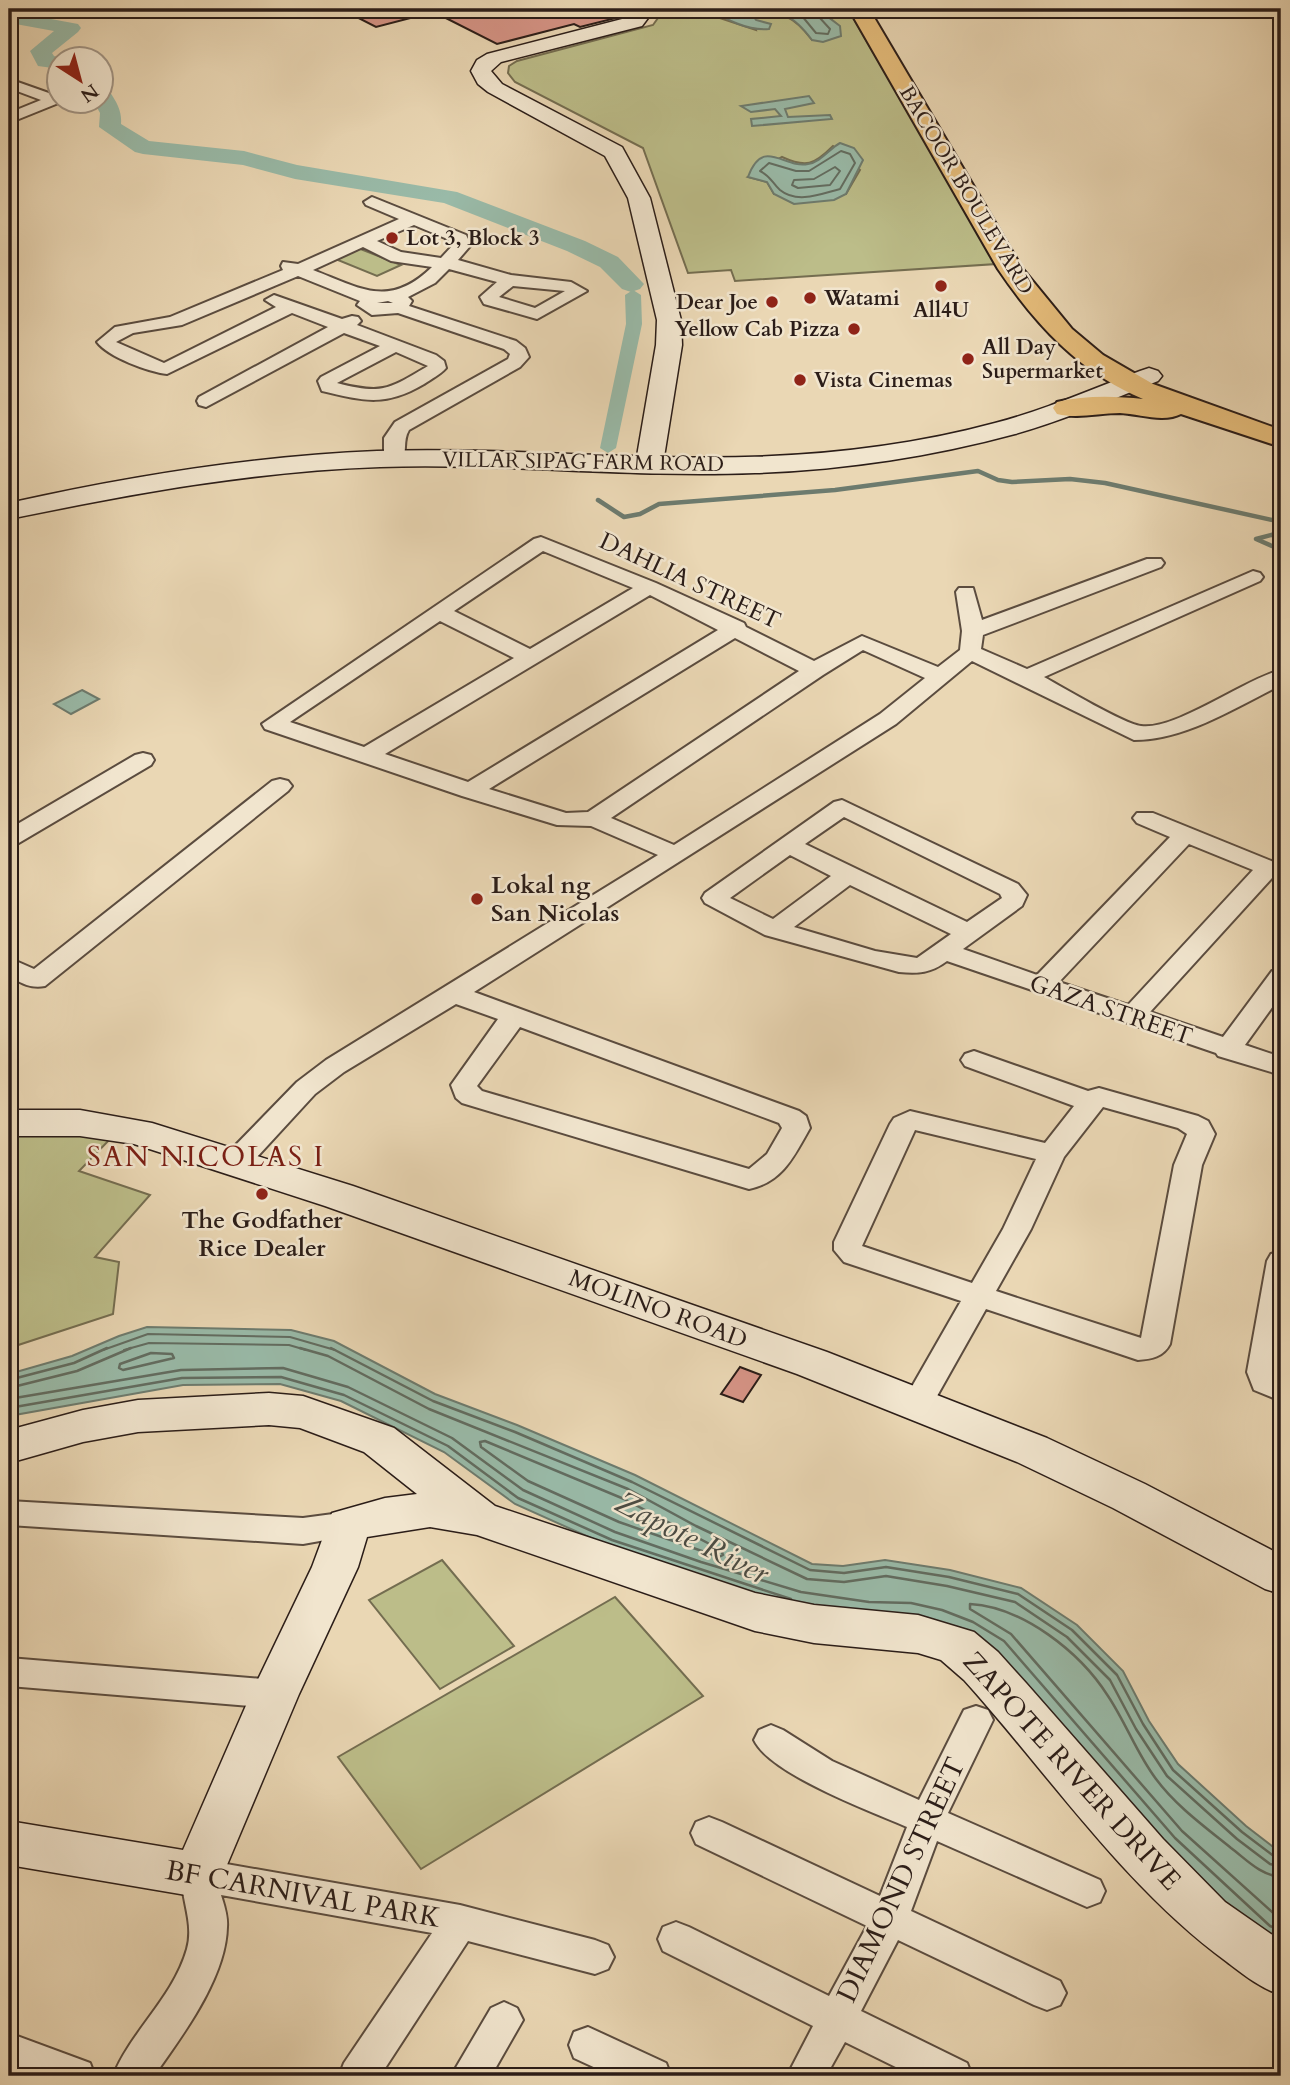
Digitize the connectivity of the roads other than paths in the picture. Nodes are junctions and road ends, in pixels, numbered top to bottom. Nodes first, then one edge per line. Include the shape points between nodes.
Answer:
1 (625, 9) edge
2 (859, 9) edge
3 (883, 9) edge
4 (9, 83) edge
5 (46, 97) edge
6 (46, 103) edge
7 (14, 113) edge
8 (372, 202) dead end
9 (413, 219) junction
10 (364, 241) junction
11 (278, 261) dead end
12 (445, 264) junction
13 (299, 270) junction
14 (509, 280) dead end
15 (250, 290) junction
16 (397, 302) junction
17 (372, 304) junction
18 (290, 307) junction
19 (341, 327) junction
20 (1073, 345) junction
21 (393, 347) junction
22 (1140, 379) junction
23 (206, 401) dead end
24 (1068, 408) junction
25 (1224, 419) junction
26 (1281, 426) edge
27 (1281, 439) edge
28 (394, 459) junction
29 (649, 464) junction
30 (9, 511) edge
31 (1154, 563) dead end
32 (1253, 577) dead end
33 (649, 587) junction
34 (966, 592) dead end
35 (439, 612) junction
36 (736, 628) junction
37 (972, 642) junction
38 (531, 658) junction
39 (815, 670) junction
40 (940, 676) junction
41 (1027, 677) junction
42 (1281, 677) edge
43 (366, 756) junction
44 (143, 760) dead end
45 (279, 786) dead end
46 (470, 791) junction
47 (1145, 818) dead end
48 (594, 819) junction
49 (1185, 835) junction
50 (9, 839) edge
51 (787, 845) junction
52 (675, 854) junction
53 (1275, 870) edge
54 (849, 874) junction
55 (774, 930) junction
56 (969, 933) junction
57 (942, 951) junction
58 (9, 966) edge
59 (1281, 977) edge
60 (1041, 986) junction
61 (452, 993) junction
62 (515, 1015) junction
63 (1131, 1017) junction
64 (1227, 1050) junction
65 (974, 1060) dead end
66 (1281, 1066) edge
67 (1091, 1102) junction
68 (9, 1123) edge
69 (1052, 1154) junction
70 (236, 1162) junction
71 (1281, 1261) edge
72 (978, 1296) junction
73 (1278, 1300) edge
74 (1273, 1386) edge
75 (917, 1404) junction
76 (9, 1446) edge
77 (9, 1513) edge
78 (479, 1518) junction
79 (348, 1525) junction
80 (1281, 1576) edge
81 (9, 1672) edge
82 (275, 1694) junction
83 (976, 1720) dead end
84 (771, 1740) dead end
85 (927, 1820) junction
86 (709, 1833) dead end
87 (9, 1843) edge
88 (198, 1875) junction
89 (1087, 1891) dead end
90 (890, 1919) junction
91 (460, 1922) junction
92 (676, 1939) dead end
93 (595, 1957) dead end
94 (1281, 1971) edge
95 (1047, 1993) dead end
96 (837, 2019) junction
97 (504, 2020) dead end
98 (587, 2045) dead end
99 (9, 2051) edge
100 (76, 2076) edge
101 (132, 2076) edge
102 (358, 2076) edge
103 (470, 2076) edge
104 (652, 2076) edge
105 (806, 2076) edge
106 (953, 2076) edge

1 - 29 main road via 638,18 635,22 494,58 481,71 495,88 614,152 639,198 669,320
2 - 20 main road, BACOOR BOULEVARD via 1010,269 1038,309
3 - 22 main road, BACOOR BOULEVARD via 1034,267 1066,312
4 - 5 street
6 - 7 street
8 - 9 street
9 - 10 street
9 - 12 street via 460,239 463,245
10 - 12 street via 397,257
10 - 13 street
11 - 13 street
12 - 14 street
12 - 16 street
13 - 15 street
13 - 17 street
15 - 18 street
15 - 18 street via 172,322 131,327 106,342 167,369
16 - 17 street via 385,312
16 - 28 street via 510,345 520,358 402,426 394,438
17 - 19 street
18 - 19 street
19 - 21 street
19 - 23 street
20 - 22 main road, BACOOR BOULEVARD
20 - 24 main road via 1089,376 1086,388
21 - 21 street via 327,381 326,384 383,398 437,368 430,359
22 - 24 main road, VILLAR SIPAG FARM ROAD
22 - 25 main road, BACOOR BOULEVARD
22 - 26 main road, BACOOR BOULEVARD
24 - 25 main road via 1138,406
24 - 29 main road, VILLAR SIPAG FARM ROAD via 1005,428 874,454 722,466
25 - 27 main road, BACOOR BOULEVARD
28 - 29 main road, VILLAR SIPAG FARM ROAD
28 - 30 main road, VILLAR SIPAG FARM ROAD via 195,475
31 - 37 street
32 - 41 street
33 - 35 street, DAHLIA STREET via 541,543
33 - 36 street, DAHLIA STREET
33 - 38 street
34 - 37 street
35 - 38 street
35 - 43 street via 273,724
36 - 39 street, DAHLIA STREET
36 - 46 street
37 - 40 street
37 - 41 street
38 - 43 street
39 - 40 street via 862,642
39 - 48 street
40 - 52 street via 888,719
41 - 42 street via 1143,735 1167,730
43 - 46 street
44 - 50 street
45 - 58 street via 36,980
46 - 48 street via 565,820
47 - 49 street
48 - 52 street
49 - 53 street
49 - 60 street
51 - 54 street
51 - 55 street via 714,898
51 - 56 street via 842,807 1015,895
52 - 61 street
53 - 63 street
54 - 55 street
54 - 56 street
55 - 57 street via 908,966 926,964
56 - 57 street
57 - 60 street, GAZA STREET
59 - 64 street
60 - 63 street, GAZA STREET
61 - 62 street
61 - 70 street via 306,1088
62 - 62 street via 789,1117 796,1128 767,1174 749,1179 472,1097 464,1085
63 - 64 street, GAZA STREET
64 - 66 street, GAZA STREET
65 - 67 street
67 - 69 street
67 - 72 street via 1099,1097 1109,1099 1188,1122 1201,1134 1188,1165 1155,1344 1138,1349
68 - 70 main road, MOLINO ROAD via 116,1127
69 - 72 street via 1017,1229
69 - 72 street via 918,1120 905,1124 848,1250
70 - 75 main road, MOLINO ROAD
71 - 73 street
72 - 75 street
73 - 74 street via 1262,1372
75 - 80 main road, MOLINO ROAD via 1129,1496
76 - 78 main road, ZAPOTE RIVER DRIVE via 138,1416 269,1409 303,1412 379,1440
77 - 79 street via 303,1531
78 - 79 main road via 430,1510
78 - 94 main road, ZAPOTE RIVER DRIVE via 755,1612 814,1624 918,1634 957,1646 981,1665 1145,1855 1207,1918
79 - 82 main road via 335,1567
81 - 82 street
82 - 88 main road
83 - 85 street, DIAMOND STREET
84 - 85 street via 820,1772
85 - 89 street
85 - 90 street, DIAMOND STREET
86 - 90 street
87 - 88 main road, BF CARNIVAL PARK
88 - 91 street, BF CARNIVAL PARK
88 - 101 street via 209,1925 205,1949 185,1997
90 - 95 street
90 - 96 street, DIAMOND STREET
91 - 93 street, BF CARNIVAL PARK
91 - 102 street
92 - 96 street
96 - 105 street, DIAMOND STREET
96 - 106 street
97 - 103 street
98 - 104 street
99 - 100 street

